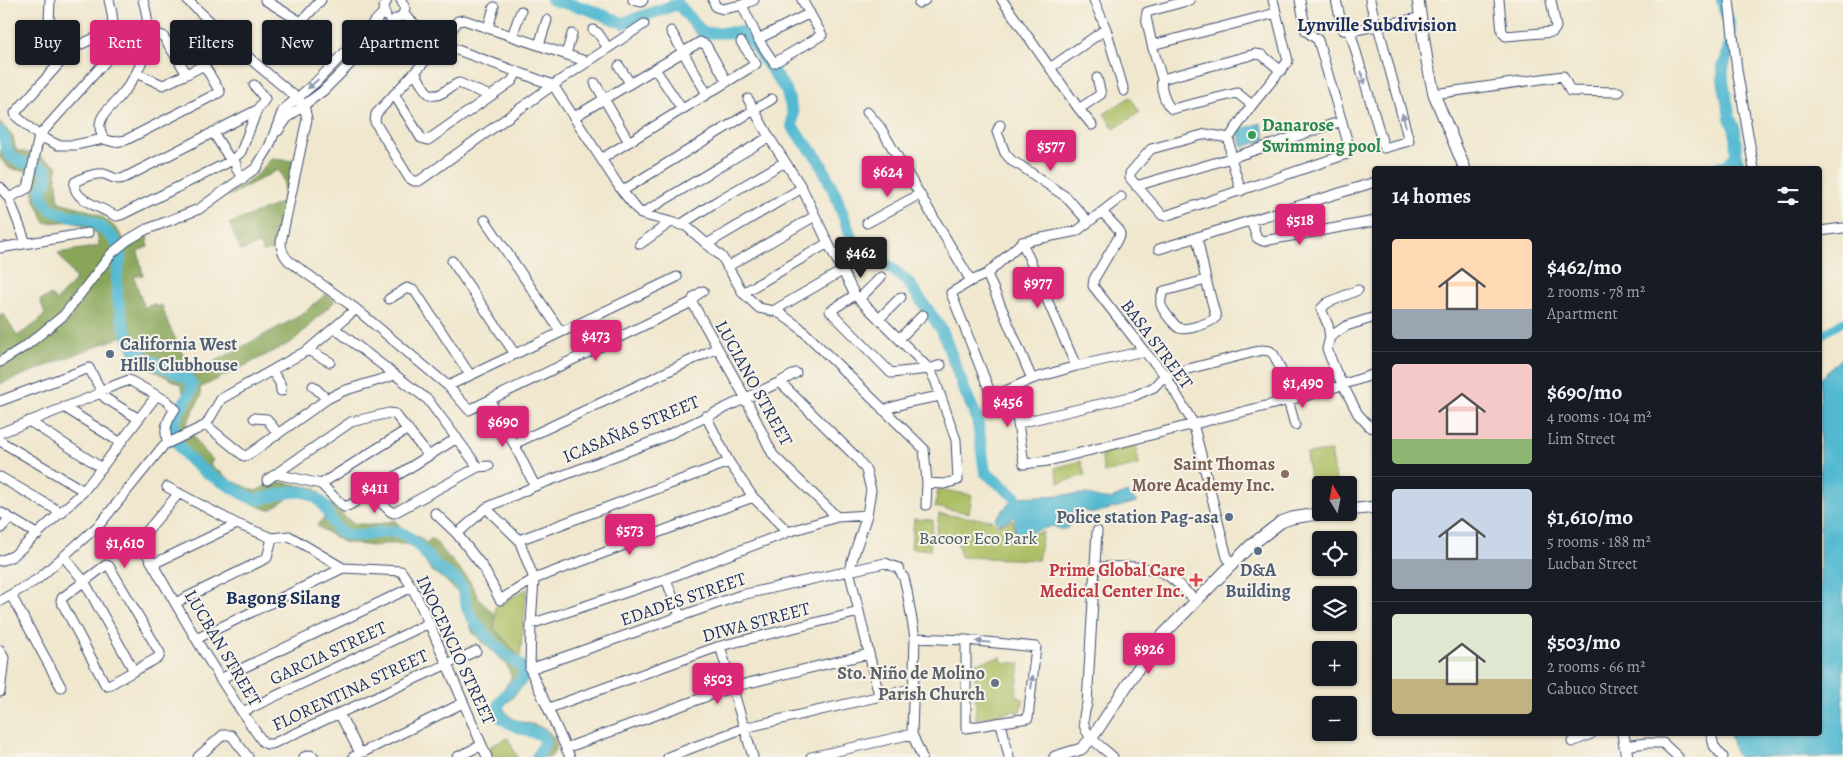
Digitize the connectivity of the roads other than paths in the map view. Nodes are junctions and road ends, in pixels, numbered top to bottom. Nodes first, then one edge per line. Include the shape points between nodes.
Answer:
1 (50, 0) edge
2 (143, 0) edge
3 (187, 0) edge
4 (265, 0) edge
5 (321, 0) edge
6 (633, 0) edge
7 (643, 0) edge
8 (713, 0) edge
9 (754, 0) edge
10 (802, 0) edge
11 (1002, 0) edge
12 (1094, 0) edge
13 (1190, 0) edge
14 (1273, 0) edge
15 (1300, 0) edge
16 (1336, 0) edge
17 (1370, 0) edge
18 (1418, 0) edge
19 (1499, 0) edge
20 (1551, 0) edge
21 (1729, 0) edge
22 (112, 1) edge
23 (403, 1) edge
24 (384, 4) edge
25 (742, 5) junction
26 (494, 6) dead end
27 (522, 11) dead end
28 (1276, 12) junction
29 (403, 14) junction
30 (810, 14) junction
31 (1420, 18) junction
32 (395, 19) junction
33 (49, 20) edge
34 (114, 20) edge
35 (148, 20) edge
36 (410, 20) edge
37 (547, 20) dead end
38 (457, 22) edge
39 (644, 24) dead end
40 (1377, 26) junction
41 (488, 28) junction
42 (1106, 29) junction
43 (594, 30) dead end
44 (671, 31) dead end
45 (1350, 31) junction
46 (572, 34) dead end
47 (160, 35) edge
48 (512, 36) junction
49 (758, 39) junction
50 (90, 40) edge
51 (741, 42) dead end
52 (1152, 44) junction
53 (539, 45) junction
54 (608, 48) junction
55 (457, 50) edge
56 (682, 52) junction
57 (566, 54) junction
58 (588, 62) junction
59 (102, 65) edge
60 (141, 65) edge
61 (422, 65) edge
62 (619, 66) dead end
63 (1050, 68) junction
64 (655, 69) junction
65 (1281, 71) junction
66 (415, 72) junction
67 (517, 72) junction
68 (138, 74) junction
69 (187, 74) junction
70 (1097, 78) dead end
71 (1162, 78) junction
72 (727, 82) junction
73 (595, 83) dead end
74 (630, 83) junction
75 (254, 85) dead end
76 (554, 85) junction
77 (1124, 91) dead end
78 (1620, 92) dead end
79 (394, 94) junction
80 (707, 94) junction
81 (1434, 94) junction
82 (490, 96) junction
83 (297, 98) junction
84 (604, 99) junction
85 (748, 99) dead end
86 (772, 99) dead end
87 (1252, 105) junction
88 (304, 106) junction
89 (682, 109) junction
90 (1079, 109) junction
91 (257, 110) junction
92 (755, 110) junction
93 (867, 112) dead end
94 (574, 117) junction
95 (1342, 121) junction
96 (1000, 125) dead end
97 (1092, 125) dead end
98 (213, 132) junction
99 (39, 136) junction
100 (769, 137) junction
101 (273, 138) junction
102 (1229, 138) junction
103 (103, 139) junction
104 (629, 142) junction
105 (1231, 158) junction
106 (601, 159) junction
107 (232, 162) junction
108 (785, 162) junction
109 (1464, 166) edge
110 (1753, 166) edge
111 (243, 179) junction
112 (1372, 183) edge
113 (1136, 186) junction
114 (0, 187) edge
115 (802, 188) junction
116 (622, 190) junction
117 (1241, 191) junction
118 (920, 194) junction
119 (1121, 197) dead end
120 (9, 198) junction
121 (1103, 213) junction
122 (640, 214) junction
123 (815, 216) junction
124 (485, 220) dead end
125 (1251, 221) junction
126 (1372, 222) edge
127 (867, 223) dead end
128 (1089, 223) junction
129 (675, 224) junction
130 (1843, 228) edge
131 (1822, 231) edge
132 (88, 233) dead end
133 (1843, 233) edge
134 (1822, 235) edge
135 (1197, 237) junction
136 (1022, 242) junction
137 (26, 243) junction
138 (640, 244) dead end
139 (706, 244) junction
140 (828, 244) junction
141 (0, 248) edge
142 (1159, 248) dead end
143 (452, 261) dead end
144 (727, 267) junction
145 (842, 271) junction
146 (987, 274) junction
147 (677, 276) dead end
148 (881, 277) dead end
149 (1206, 280) junction
150 (971, 281) junction
151 (1358, 290) dead end
152 (703, 292) dead end
153 (743, 293) junction
154 (857, 297) junction
155 (901, 297) dead end
156 (389, 299) dead end
157 (692, 302) junction
158 (356, 309) junction
159 (773, 311) junction
160 (923, 315) dead end
161 (1372, 318) edge
162 (879, 319) junction
163 (334, 328) junction
164 (561, 332) junction
165 (1330, 337) junction
166 (899, 339) junction
167 (717, 348) junction
168 (308, 350) junction
169 (1144, 352) junction
170 (515, 354) junction
171 (0, 362) edge
172 (330, 362) dead end
173 (941, 365) dead end
174 (1076, 366) junction
175 (928, 369) junction
176 (272, 371) junction
177 (796, 373) dead end
178 (395, 375) junction
179 (1165, 375) junction
180 (1372, 375) edge
181 (470, 376) junction
182 (1032, 379) junction
183 (780, 382) junction
184 (1343, 384) junction
185 (313, 386) dead end
186 (448, 386) junction
187 (1013, 389) junction
188 (282, 391) dead end
189 (101, 392) junction
190 (157, 395) junction
191 (940, 396) junction
192 (745, 398) junction
193 (327, 399) junction
194 (1291, 399) junction
195 (0, 400) edge
196 (490, 401) junction
197 (64, 407) junction
198 (883, 410) junction
199 (706, 416) junction
200 (254, 418) dead end
201 (139, 419) junction
202 (29, 421) junction
203 (1019, 423) junction
204 (1193, 423) junction
205 (206, 425) junction
206 (1296, 425) dead end
207 (1372, 427) edge
208 (408, 428) junction
209 (0, 432) edge
210 (278, 434) junction
211 (457, 438) junction
212 (0, 441) edge
213 (169, 442) junction
214 (121, 443) junction
215 (514, 444) junction
216 (428, 456) junction
217 (729, 462) junction
218 (478, 466) junction
219 (489, 466) dead end
220 (102, 468) junction
221 (276, 474) junction
222 (0, 477) edge
223 (267, 480) dead end
224 (927, 483) junction
225 (321, 484) junction
226 (535, 486) junction
227 (166, 487) dead end
228 (84, 491) junction
229 (370, 492) junction
230 (179, 493) junction
231 (754, 497) junction
232 (926, 504) dead end
233 (1372, 507) edge
234 (486, 508) junction
235 (1358, 509) edge
236 (0, 512) edge
237 (62, 513) junction
238 (435, 513) dead end
239 (867, 515) junction
240 (1312, 515) edge
241 (837, 517) junction
242 (10, 518) junction
243 (237, 524) junction
244 (0, 528) edge
245 (1098, 531) dead end
246 (788, 532) junction
247 (457, 534) junction
248 (38, 535) junction
249 (272, 538) junction
250 (519, 540) junction
251 (64, 557) junction
252 (0, 560) edge
253 (153, 564) junction
254 (1232, 566) junction
255 (1095, 567) junction
256 (343, 568) junction
257 (850, 570) junction
258 (534, 579) junction
259 (666, 579) junction
260 (84, 581) junction
261 (412, 587) junction
262 (11, 595) junction
263 (1196, 601) junction
264 (0, 602) edge
265 (176, 603) junction
266 (859, 612) junction
267 (680, 616) junction
268 (429, 623) junction
269 (531, 624) junction
270 (915, 638) junction
271 (196, 639) junction
272 (966, 640) junction
273 (720, 646) junction
274 (0, 650) edge
275 (476, 651) dead end
276 (868, 654) junction
277 (446, 664) junction
278 (530, 668) junction
279 (134, 671) junction
280 (220, 679) junction
281 (61, 687) dead end
282 (732, 687) junction
283 (915, 688) junction
284 (0, 692) edge
285 (879, 695) junction
286 (463, 703) junction
287 (549, 708) junction
288 (242, 712) junction
289 (339, 714) junction
290 (1000, 723) junction
291 (744, 728) junction
292 (912, 734) junction
293 (1586, 736) edge
294 (1623, 736) edge
295 (1712, 736) edge
296 (1092, 738) junction
297 (1572, 742) dead end
298 (267, 744) joint
299 (482, 745) junction
300 (566, 748) junction
301 (1626, 752) edge
302 (357, 755) edge
303 (198, 757) edge
304 (248, 757) edge
305 (304, 757) edge
306 (314, 757) edge
307 (457, 757) edge
308 (487, 757) edge
309 (570, 757) edge
310 (668, 757) edge
311 (753, 757) edge
312 (810, 757) edge
313 (922, 757) edge
314 (1009, 757) edge
315 (1055, 757) edge
316 (1113, 757) edge
317 (1678, 757) edge
318 (1723, 757) edge

1 - 33 street
2 - 35 street
3 - 83 street
4 - 5 street via 301,22
6 - 7 street
8 - 25 street via 716,7 723,9
9 - 25 street
10 - 30 street
11 - 63 street
12 - 42 street
13 - 52 street via 1147,12
14 - 28 street
15 - 95 street via 1306,31 1318,40
16 - 45 street via 1343,30
17 - 40 street
18 - 31 main road
19 - 20 street via 1502,32 1506,36 1553,32 1556,27
21 - 110 street via 1736,70
22 - 34 street
23 - 29 street
24 - 32 street via 388,18
24 -> 83 street via 315,83
25 - 49 street
26 - 41 street
27 - 48 street
28 - 52 street
28 - 65 street via 1288,59
29 - 32 street
29 - 36 street
30 - 49 street
30 - 49 street via 822,35 774,62
31 - 40 street
31 - 81 main road
32 - 88 street via 323,92
37 - 53 street
38 - 41 street via 464,20
39 - 54 street
40 - 45 street
45 -> 40 street via 1384,148 1410,141
41 - 48 street
42 - 63 street
42 - 77 street
43 - 54 street
44 - 56 street
46 - 57 street
47 - 69 street
48 - 53 street
50 - 99 street via 73,48 15,113
51 - 72 street via 756,64
52 - 71 street
53 - 57 street
54 - 58 street
55 - 67 street
56 - 64 street
56 - 72 street via 704,42
56 - 80 street
57 - 58 street
58 - 76 street
59 - 99 street
60 - 68 street
61 - 66 street
62 - 74 street
63 - 90 street
64 - 74 street
64 - 89 street
65 - 71 street via 1266,57 1255,54
65 - 87 street
66 - 79 street
66 - 82 street via 428,94 433,96 459,83
67 - 76 street
67 - 82 street via 512,81
68 - 69 street via 163,85
68 - 103 street via 103,116 100,124
69 - 103 street via 204,65 220,92 126,140 114,142
70 - 90 street via 1101,94
71 - 87 street via 1167,105 1172,109 1237,93
72 - 80 street
73 - 84 street
74 - 84 street
75 - 91 street via 265,99
76 - 79 street via 419,181 409,178 375,122 376,114
76 - 94 street
78 - 81 street via 1570,91 1563,76
79 - 82 street via 421,138 428,140
80 - 89 street
81 - 109 main road
83 - 88 street
83 - 101 street via 283,110
84 - 94 street
84 - 104 street
85 - 92 street
86 - 92 street
87 - 102 street
88 - 101 street via 288,117
88 - 158 street via 307,119 281,249 289,261
89 - 104 street
90 - 97 street
91 - 98 street
91 - 107 street via 241,152
92 - 100 street
92 - 116 street
93 - 118 street via 880,127
94 - 106 street
95 - 105 street
95 - 117 street via 1350,147 1347,154
96 - 128 street via 997,132 1008,157 1066,197
98 - 107 street
98 - 107 street via 119,180 106,174 80,179 75,182 75,192 117,216
99 - 103 street via 58,145
99 - 120 street via 28,188
100 - 108 street
100 - 122 street
101 - 111 street via 264,158
102 - 105 street
102 - 113 street via 1206,134 1151,149 1130,173
104 - 106 street
105 - 113 street
105 - 117 street
106 - 116 street
107 - 111 street
108 - 115 street
108 - 129 street
111 - 171 street via 199,210 146,230 122,244 64,315
112 - 125 street
113 - 117 street via 1163,216
114 - 120 street
115 - 123 street
115 - 139 street
116 - 122 street
118 - 127 street
118 - 150 street
119 - 121 street
120 - 137 street
121 - 128 street
121 - 169 street, BASA STREET via 1120,235 1093,286
122 - 129 street
123 - 140 street
123 - 144 street
124 - 164 street
125 - 126 street via 1257,238 1263,241
125 - 135 street
128 - 136 street via 1077,231
129 - 138 street
129 - 139 street via 686,226
130 - 131 street
132 - 137 street
133 - 134 street
135 - 142 street
135 - 149 street
136 - 146 street
136 - 174 street
137 - 141 street
139 - 144 street via 722,257
140 - 145 street
140 - 153 street
143 - 170 street
144 - 153 street
145 - 154 street
145 - 159 street
146 - 150 street
146 - 182 street
147 - 164 street
148 - 154 street
149 - 149 street via 1164,291 1160,298 1161,307 1177,327 1212,322 1216,317
150 - 187 street via 951,293 992,397
151 - 165 street via 1320,309
152 - 157 street
153 - 159 street via 759,308
154 - 162 street
154 - 175 street via 830,311 891,373
155 - 162 street
156 - 181 street via 407,288 415,291
157 - 167 street, LUCIANO STREET
157 - 196 street
158 - 163 street
158 - 186 street
159 - 198 street via 799,327
160 - 166 street
161 - 165 street via 1346,326
162 - 166 street
163 - 168 street
163 - 178 street
164 - 170 street
165 - 184 street via 1327,349
166 - 175 street
167 - 192 street, LUCIANO STREET
167 - 215 street
168 - 172 street
168 - 176 street
169 - 174 street
169 - 179 street, BASA STREET
170 - 181 street
173 - 175 street
174 - 182 street
175 - 191 street
176 - 188 street
176 - 205 street via 221,399
177 - 183 street, ICASAÑAS STREET
178 - 193 street
178 - 211 street via 428,400
179 - 194 street via 1262,350 1274,355
179 - 203 street via 1154,387 1134,396
179 - 204 street, BASA STREET
180 - 184 street
181 - 186 street
182 - 187 street
183 - 192 street, ICASAÑAS STREET
183 - 239 street via 866,470 871,490
184 - 194 street
184 - 207 street via 1358,414
185 - 193 street
186 - 196 street via 469,410
187 - 203 street
189 - 190 street via 129,380
189 - 195 street via 87,368
189 - 197 street
189 - 201 street via 105,398
190 - 201 street
190 - 213 street via 175,409 166,424
191 - 198 street
191 - 224 street via 956,440 958,480 944,484
192 - 199 street, ICASAÑAS STREET
192 - 241 street, LUCIANO STREET via 773,455
193 - 210 street
194 - 204 street
194 - 206 street
196 - 215 street
197 - 202 street
197 - 214 street
198 - 224 street via 924,449
199 - 217 street
199 - 226 street, ICASAÑAS STREET via 657,440
200 - 210 street via 267,419
201 - 214 street
202 - 209 street
202 - 220 street
203 - 204 street via 1024,464
204 - 254 street, BASA STREET
205 - 210 street via 244,456
205 - 213 street
208 - 216 street
208 - 221 street via 393,413 351,422
208 - 225 street
211 - 216 street
211 - 218 street
212 - 228 street
213 - 251 street via 100,524
214 - 220 street
215 - 226 street
216 - 229 street
217 - 231 street
217 - 250 street
218 - 219 street
218 - 229 street via 394,513
220 - 228 street
221 - 223 street
221 - 225 street
222 - 237 street
224 - 232 street
225 - 229 street via 344,507
226 - 234 street, ICASAÑAS STREET
227 - 230 street, INOCENCIO STREET
228 - 237 street
230 - 243 street, INOCENCIO STREET
230 - 253 street, LUCBAN STREET via 140,540
231 - 246 street
231 - 258 street
233 - 235 main road
234 - 247 street, ICASAÑAS STREET
234 - 250 street
236 - 242 street
237 - 248 street
238 - 247 street
239 - 241 street
239 - 257 street
240 - 254 main road via 1281,522 1250,546
241 - 246 street
242 - 244 street
242 - 248 street
243 - 249 street, INOCENCIO STREET
243 - 253 street
245 - 255 street
246 - 259 street
247 - 258 street via 483,567 500,600
248 - 252 street via 13,556
249 - 256 street, INOCENCIO STREET via 289,536
249 - 265 street via 267,558
250 - 258 street
251 - 260 street
251 - 262 street via 38,579
253 - 265 street, LUCBAN STREET
254 - 263 main road
255 - 263 street via 1156,570 1173,579
255 - 296 street via 1084,722
256 - 261 street, INOCENCIO STREET via 401,572
256 - 271 street
257 - 266 street
257 - 267 street, EDADES STREET via 741,595
257 - 270 street, EDADES STREET via 885,563 898,568 904,578
258 - 269 street
259 - 267 street
259 - 269 street
260 - 279 street
260 - 279 street via 61,601 105,684 109,685
260 - 279 street via 102,566 109,566 160,653 159,657
261 - 268 street, INOCENCIO STREET
261 - 280 street
262 - 264 street
262 - 281 street
263 - 296 main road via 1155,643
265 - 271 street, LUCBAN STREET
266 - 273 street, DIWA STREET
266 - 276 street
267 - 278 street, EDADES STREET
268 - 277 street, INOCENCIO STREET
268 - 288 street, GARCIA STREET
269 - 278 street
270 - 272 street
270 - 283 street
271 - 280 street, LUCBAN STREET
272 - 290 street via 966,728
290 -> 272 street via 1028,718 1036,647
273 - 282 street
273 - 287 street, DIWA STREET
274 - 284 street via 4,658
275 - 277 street, FLORENTINA STREET
276 - 282 street
276 - 285 street
277 - 286 street, INOCENCIO STREET
277 - 289 street, FLORENTINA STREET
278 - 287 street
280 - 288 street, LUCBAN STREET
282 - 291 street
282 - 300 street
283 - 285 street
283 - 292 street
285 - 291 street
286 - 299 street, INOCENCIO STREET
286 - 302 street
287 - 300 street
288 - 298 street, LUCBAN STREET
289 - 298 street, FLORENTINA STREET
289 - 302 street
290 - 314 street
291 - 310 street
291 - 311 street
292 - 312 street
292 - 313 street
293 - 297 street
294 - 301 main road
295 - 318 street via 1714,746
296 - 315 main road via 1082,749
296 - 316 street
299 - 307 street
299 - 308 street, INOCENCIO STREET
300 - 309 street
301 - 317 street via 1646,743 1663,743
303 - 304 street via 223,735 231,736
305 - 306 street

